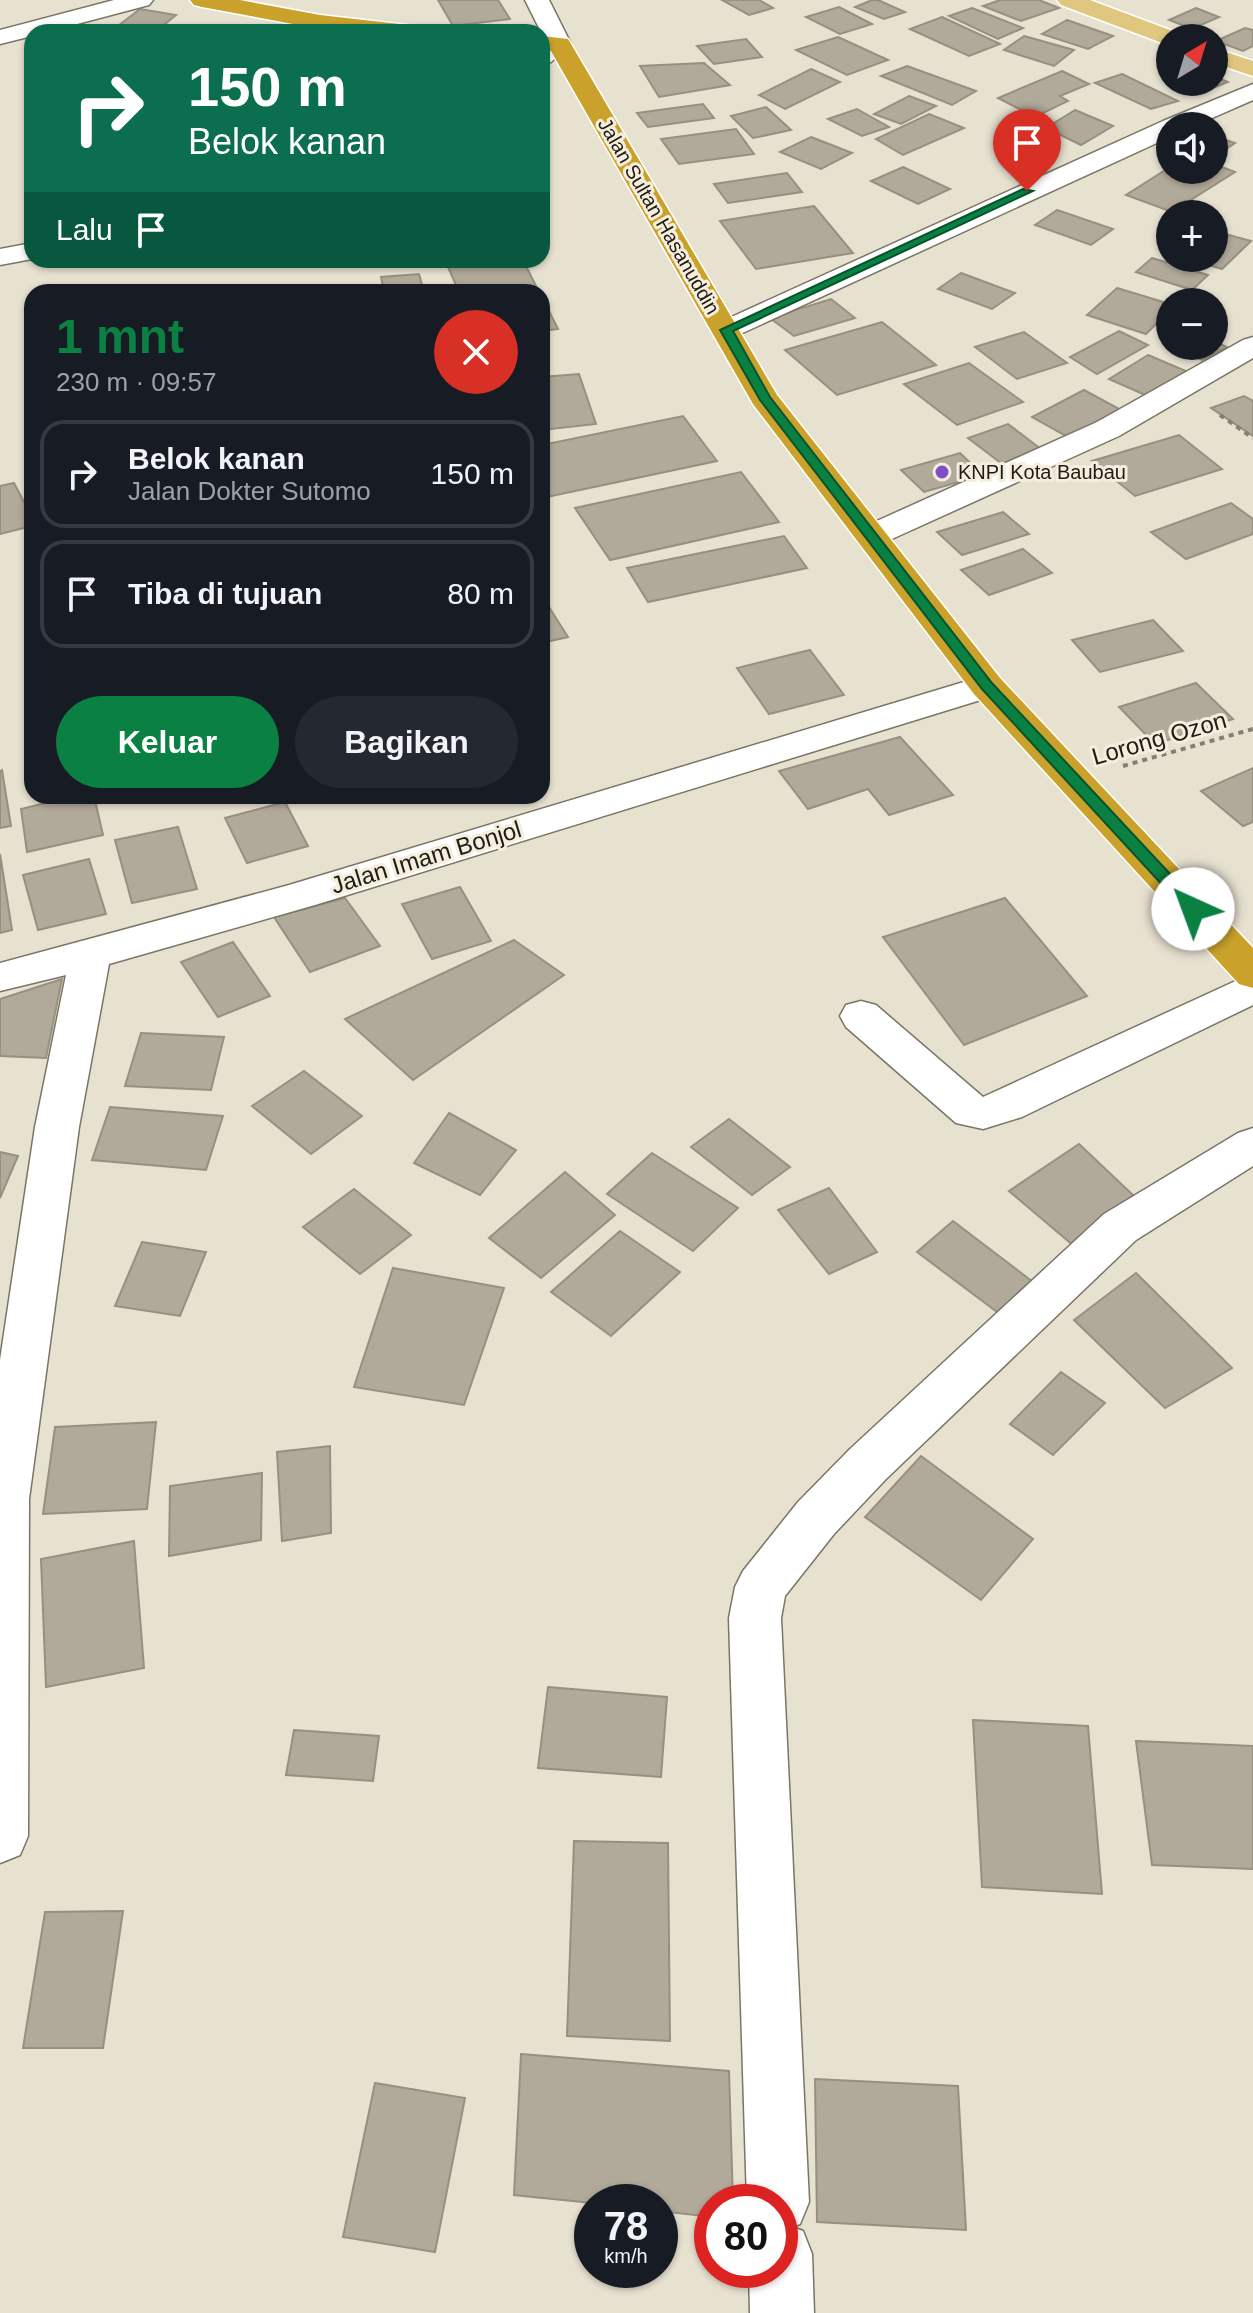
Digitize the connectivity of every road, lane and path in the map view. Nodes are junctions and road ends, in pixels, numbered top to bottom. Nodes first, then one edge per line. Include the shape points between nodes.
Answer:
1 (141, 0) edge
2 (202, 0) edge
3 (537, 0) edge
4 (1069, 0) edge
5 (50, 24) edge
6 (338, 24) edge
7 (542, 24) edge
8 (24, 31) edge
9 (1156, 33) edge
10 (0, 37) edge
11 (550, 51) edge
12 (1228, 60) edge
13 (1253, 69) edge
14 (1253, 91) edge
15 (1204, 112) edge
16 (1156, 133) edge
17 (726, 330) junction
18 (1253, 346) edge
19 (871, 536) junction
20 (987, 686) junction
21 (1253, 729) edge
22 (1074, 781) junction
23 (90, 955) junction
24 (1253, 974) edge
25 (0, 977) edge
26 (1253, 988) edge
27 (861, 1016) dead end
28 (1253, 1145) edge
29 (2, 1500) edge
30 (0, 1836) edge
31 (777, 2184) edge
32 (781, 2288) edge
33 (782, 2313) edge

1 - 5 street
2 - 6 highway
3 - 7 street
4 - 9 main road
8 - 10 street
11 - 17 highway, Jalan Sultan Hasanuddin
12 - 13 main road
14 - 15 street
16 - 17 street
17 - 19 highway, Jalan Sultan Hasanuddin via 764,398
18 - 19 street via 1108,429
19 - 20 highway, Jalan Sultan Hasanuddin
20 - 22 highway, Jalan Sultan Hasanuddin
20 - 23 street, Jalan Imam Bonjol
21 - 22 path, Lorong Ozon
22 - 24 highway, Jalan Sultan Hasanuddin
23 - 25 street, Jalan Imam Bonjol
23 - 29 street via 57,1127
26 - 27 street via 983,1113 971,1112
28 - 31 street via 1120,1227 868,1464 761,1587 755,1618
29 - 30 street
32 - 33 street

